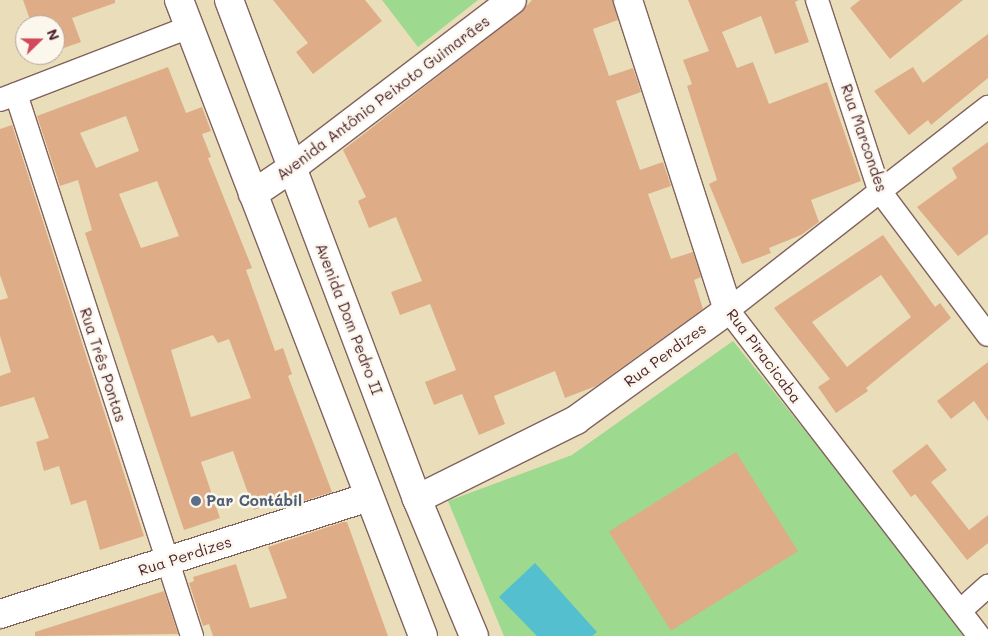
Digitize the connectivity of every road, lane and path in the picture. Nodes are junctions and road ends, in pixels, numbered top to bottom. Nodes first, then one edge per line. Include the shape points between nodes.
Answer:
1 (179, 0) edge
2 (229, 0) edge
3 (512, 0) edge
4 (628, 0) edge
5 (817, 0) edge
6 (189, 27) junction
7 (8, 97) edge
8 (988, 108) edge
9 (293, 167) junction
10 (879, 190) junction
11 (253, 194) junction
12 (728, 310) junction
13 (988, 335) edge
14 (369, 497) junction
15 (417, 499) junction
16 (167, 562) junction
17 (988, 586) edge
18 (960, 610) junction
19 (0, 614) edge
20 (192, 636) edge
21 (423, 636) edge
22 (474, 636) edge
23 (979, 636) edge

1 - 6 street
2 - 9 street, Avenida Dom Pedro II
3 - 9 street, Avenida Antônio Peixoto Guimarães
4 - 12 street, Rua Piracicaba
5 - 10 street, Rua Marcondes
6 - 7 street
6 - 11 street
7 - 16 street, Rua Três Pontas
8 - 10 street, Rua Perdizes
9 - 11 street, Avenida Antônio Peixoto Guimarães
9 - 15 street, Avenida Dom Pedro II
10 - 12 street, Rua Perdizes
10 - 13 street, Rua Marcondes
11 - 14 street
12 - 15 street, Rua Perdizes via 576,420
12 - 18 street, Rua Piracicaba
14 - 16 street, Rua Perdizes
14 - 21 street
15 - 22 street, Avenida Dom Pedro II
16 - 19 street, Rua Perdizes
16 - 20 street, Rua Três Pontas
17 - 18 street
18 - 23 street, Rua Piracicaba

